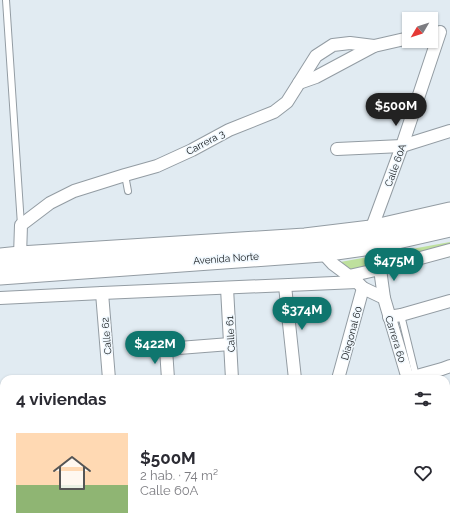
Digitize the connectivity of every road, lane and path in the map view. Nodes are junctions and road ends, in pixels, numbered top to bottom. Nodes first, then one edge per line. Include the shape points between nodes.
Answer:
1 (6, 0) edge
2 (440, 31) edge
3 (402, 40) edge
4 (374, 46) junction
5 (299, 83) junction
6 (450, 131) edge
7 (402, 146) junction
8 (337, 149) dead end
9 (125, 175) junction
10 (128, 191) dead end
11 (450, 212) edge
12 (21, 225) junction
13 (450, 227) edge
14 (371, 230) junction
15 (450, 250) edge
16 (322, 252) junction
17 (20, 256) junction
18 (0, 258) edge
19 (380, 269) junction
20 (0, 275) edge
21 (356, 282) junction
22 (286, 286) junction
23 (227, 288) junction
24 (102, 293) junction
25 (0, 298) edge
26 (384, 298) junction
27 (450, 301) edge
28 (401, 315) junction
29 (389, 317) junction
30 (230, 344) junction
31 (450, 366) edge
32 (109, 375) edge
33 (168, 375) edge
34 (232, 375) edge
35 (295, 375) edge
36 (339, 375) edge
37 (408, 375) edge
38 (409, 375) edge
39 (421, 375) edge

1 - 12 lane
2 - 7 street, Calle 60A
3 - 4 street
4 - 5 street via 316,77
4 - 5 street, Carrera 3 via 350,43 333,45 316,56
5 - 9 street, Carrera 3 via 287,102 274,112 229,130 157,166
6 - 7 street
7 - 8 street
7 - 14 street, Calle 60A
9 - 10 lane
9 - 12 street, Carrera 3 via 74,191 50,203
11 - 14 main road, Avenida Norte
12 - 17 street
13 - 16 main road, Avenida Norte via 371,245
14 - 17 main road, Avenida Norte via 305,238
15 - 19 street
16 - 20 main road, Avenida Norte
16 - 21 street
17 - 18 main road, Avenida Norte
19 - 21 street
19 - 26 street, Carrera 60
21 - 22 street
21 - 26 street
21 - 36 street, Diagonal 60
22 - 23 street
22 - 35 street
23 - 24 street
23 - 30 street, Calle 61
24 - 25 street
24 - 32 street, Calle 62
26 - 29 street, Carrera 60
27 - 28 street
28 - 29 street
28 - 38 lane, Carrera 60
29 - 37 street, Carrera 60
30 - 33 street via 166,349
30 - 34 street, Calle 61
31 - 39 street

